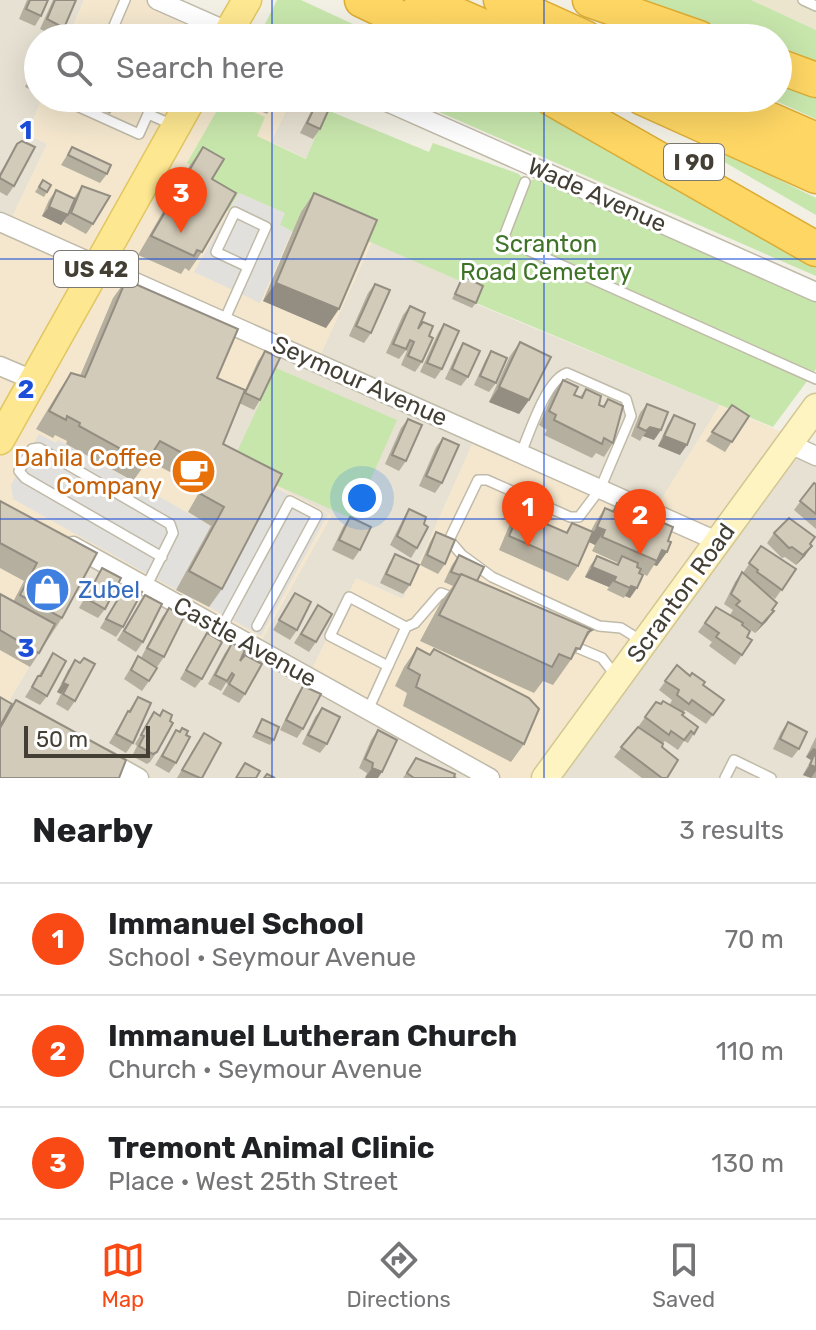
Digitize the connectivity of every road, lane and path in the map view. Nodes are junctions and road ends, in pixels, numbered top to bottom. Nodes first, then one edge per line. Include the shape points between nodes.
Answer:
1 (125, 0) edge
2 (157, 0) edge
3 (247, 0) edge
4 (362, 0) edge
5 (422, 0) edge
6 (501, 0) edge
7 (590, 0) edge
8 (803, 0) edge
9 (816, 6) edge
10 (115, 24) edge
11 (207, 24) edge
12 (237, 24) edge
13 (413, 24) edge
14 (477, 24) edge
15 (554, 24) edge
16 (659, 24) edge
17 (792, 71) edge
18 (816, 80) edge
19 (90, 112) edge
20 (184, 112) edge
21 (410, 112) edge
22 (576, 112) edge
23 (596, 112) edge
24 (674, 112) edge
25 (752, 112) edge
26 (148, 114) joint
27 (176, 126) junction
28 (816, 140) edge
29 (816, 176) edge
30 (525, 182) dead end
31 (0, 222) edge
32 (816, 232) edge
33 (816, 249) edge
34 (98, 265) junction
35 (248, 267) junction
36 (816, 292) edge
37 (224, 321) junction
38 (0, 366) edge
39 (816, 379) edge
40 (33, 380) junction
41 (816, 407) edge
42 (0, 440) edge
43 (790, 444) junction
44 (521, 453) junction
45 (816, 456) edge
46 (600, 489) junction
47 (53, 536) edge
48 (719, 542) junction
49 (162, 557) junction
50 (146, 587) junction
51 (470, 605) edge
52 (257, 626) dead end
53 (406, 627) junction
54 (221, 629) junction
55 (558, 640) edge
56 (645, 643) junction
57 (388, 666) junction
58 (618, 679) junction
59 (368, 710) junction
60 (86, 748) edge
61 (138, 778) edge
62 (490, 778) edge
63 (545, 778) edge
64 (725, 778) edge
65 (771, 778) edge

1 - 10 lane
2 - 11 street
3 - 12 main road
4 - 13 highway
5 - 14 highway
6 - 15 highway
7 - 16 highway
8 - 9 lane
17 - 18 highway
19 - 26 lane via 139,134
20 - 27 main road, US 42
21 - 36 street, Wade Avenue
22 - 33 highway
23 - 32 highway, I 90
24 - 29 highway
25 - 28 highway
26 - 27 lane
27 - 34 main road, US 42
30 - 39 lane via 503,239
31 - 34 street, Seymour Avenue
34 - 37 street, Seymour Avenue
34 - 40 main road, US 42
35 - 35 lane via 266,227 235,212 216,252
35 - 37 lane
37 - 44 street, Seymour Avenue
38 - 40 street
40 - 42 main road, US 42
41 - 43 street, Scranton Road
43 - 45 street
43 - 48 street, Scranton Road
44 - 46 street, Seymour Avenue
44 - 46 lane via 559,375 567,373 626,399 631,416
46 - 48 street, Seymour Avenue
46 - 56 lane via 579,517 570,517 478,480 449,540 492,577 599,626 621,628
47 - 50 street, Castle Avenue
48 - 56 street, Scranton Road
49 - 49 lane via 173,533 170,524 39,448 32,449 19,471 25,478
49 - 50 lane
50 - 54 street, Castle Avenue
51 - 53 lane via 441,593
52 - 54 lane via 317,515 290,501
53 - 57 lane
53 - 57 lane via 349,597 330,636
54 - 59 street, Castle Avenue
55 - 58 lane via 602,658
56 - 58 street, Scranton Road
57 - 59 lane
58 - 63 street, Scranton Road
59 - 62 street, Castle Avenue
60 - 61 street
64 - 65 lane via 734,760

